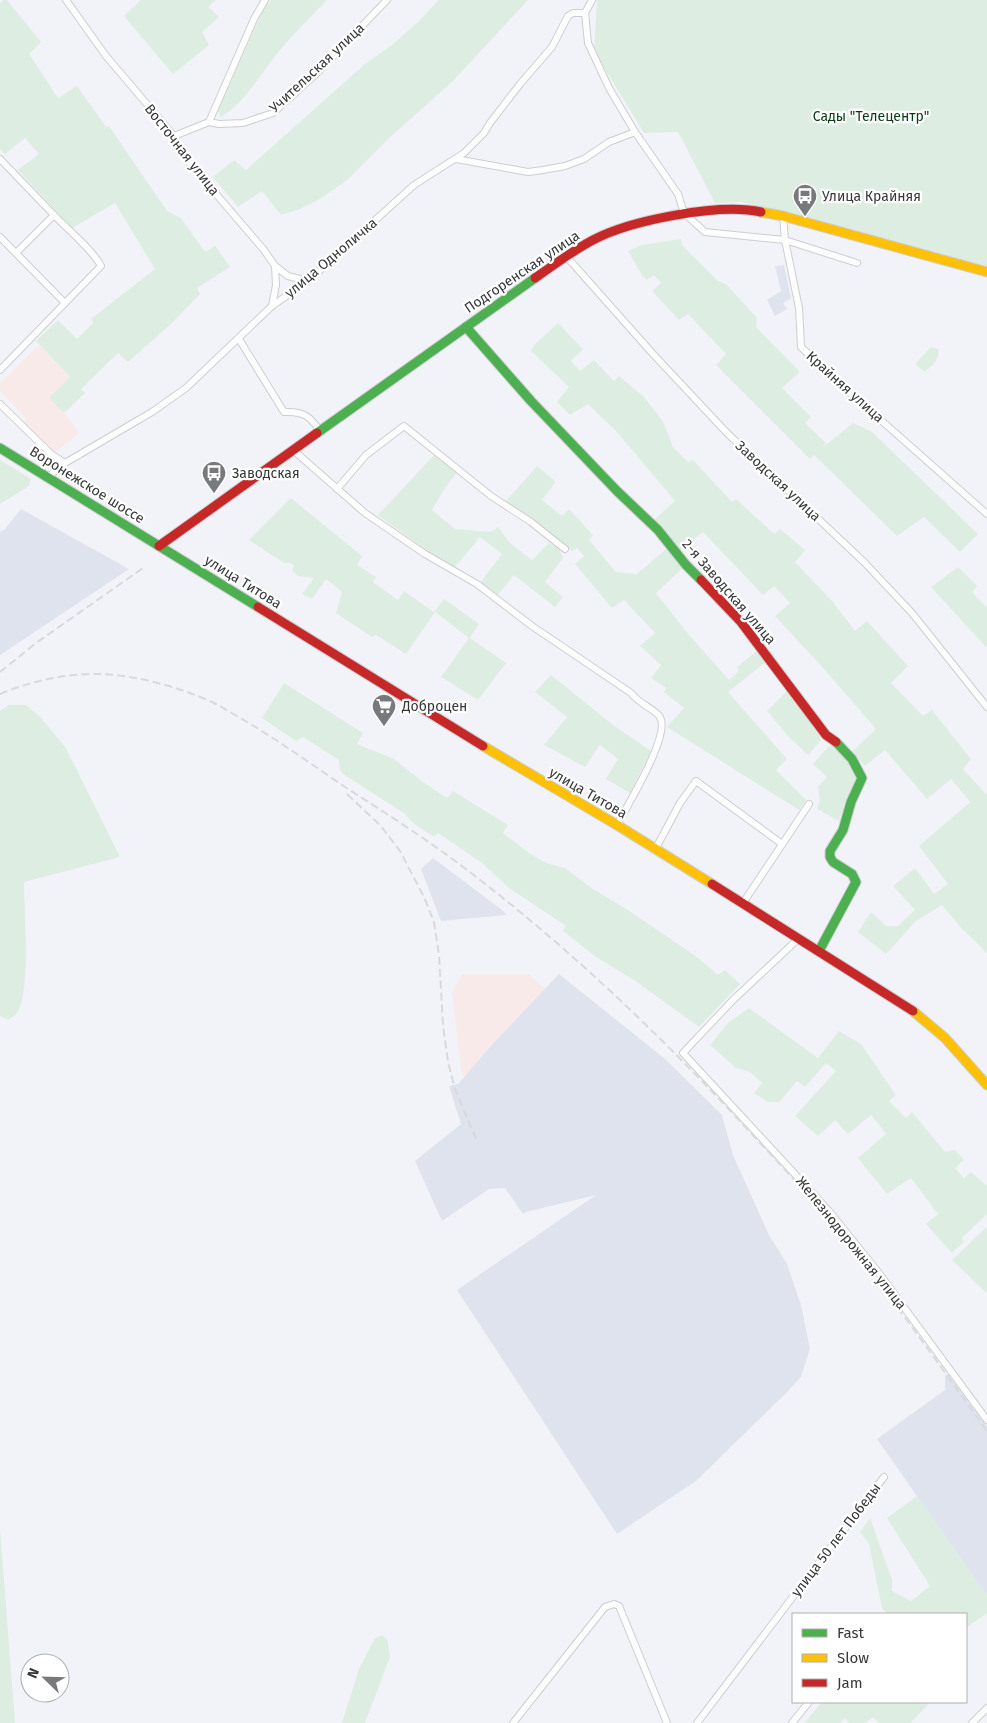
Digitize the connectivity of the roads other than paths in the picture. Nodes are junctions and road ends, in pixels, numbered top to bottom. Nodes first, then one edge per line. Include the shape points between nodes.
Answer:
1 (66, 0) edge
2 (265, 0) edge
3 (387, 0) edge
4 (592, 0) edge
5 (585, 13) junction
6 (209, 122) junction
7 (635, 132) junction
8 (174, 136) junction
9 (0, 159) edge
10 (456, 159) junction
11 (684, 212) junction
12 (54, 215) junction
13 (783, 216) junction
14 (0, 237) edge
15 (785, 240) junction
16 (16, 253) junction
17 (566, 256) junction
18 (857, 263) dead end
19 (275, 266) junction
20 (987, 272) edge
21 (308, 281) junction
22 (65, 303) junction
23 (272, 306) junction
24 (466, 327) junction
25 (239, 339) junction
26 (0, 370) edge
27 (0, 404) edge
28 (320, 431) junction
29 (0, 448) edge
30 (293, 450) junction
31 (66, 463) junction
32 (48, 477) junction
33 (336, 489) junction
34 (987, 514) edge
35 (159, 546) junction
36 (565, 549) dead end
37 (987, 707) edge
38 (809, 804) dead end
39 (617, 825) junction
40 (782, 844) junction
41 (655, 850) junction
42 (743, 903) junction
43 (798, 939) junction
44 (818, 951) junction
45 (987, 1085) edge
46 (987, 1420) edge
47 (884, 1477) dead end
48 (808, 1703) edge
49 (987, 1708) edge
50 (513, 1723) edge
51 (667, 1723) edge
52 (697, 1723) edge
53 (792, 1723) edge
54 (972, 1723) edge

1 - 8 street, Восточная улица via 106,56
2 - 6 street
3 - 6 street, Учительская улица via 316,74 273,113 243,123
4 - 5 street
5 - 7 street via 588,43
5 - 10 street, улица Одноличка via 568,16 552,47 484,133
6 - 8 street, Учительская улица
7 - 10 street via 609,142 584,159 544,170 528,172
7 - 11 street via 678,194
8 - 19 street, Восточная улица via 186,159
9 - 12 street
10 - 21 street, улица Одноличка via 414,185
11 - 13 street, Подгоренская улица via 749,209
11 - 15 street via 705,232
11 - 17 street, Подгоренская улица via 616,230
12 - 16 street
12 - 22 street via 94,254 101,266
13 - 15 street, Крайняя улица
13 - 20 street, Подгоренская улица
14 - 16 street
15 - 18 street
15 - 34 street, Крайняя улица via 799,308 801,347
16 - 22 street
17 - 24 street, Подгоренская улица
17 - 37 street, Заводская улица via 727,433 877,575 918,620
19 - 21 street via 288,276
19 - 23 street
21 - 23 street, улица Одноличка
22 - 26 street
23 - 25 street, улица Одноличка
24 - 28 street, Подгоренская улица
24 - 44 street, 2-я Заводская улица via 531,401 658,530 686,565 741,622 826,735 838,743 859,767 862,778 843,830 830,851 833,862 852,874 856,882
25 - 28 street via 284,412 294,411 311,417
25 - 31 street, улица Одноличка via 186,388
27 - 31 street via 51,454
28 - 30 street, Подгоренская улица
29 - 32 street, Воронежское шоссе
30 - 33 street
30 - 35 street, Подгоренская улица
31 - 32 street, улица Одноличка
32 - 35 street, Воронежское шоссе
33 - 36 street via 366,455 404,426 491,496
33 - 39 street via 365,513 476,584 660,716 662,735
35 - 39 street, улица Титова via 515,766
38 - 40 street
39 - 41 street, улица Титова
40 - 41 street via 696,781 680,803
40 - 42 street
41 - 42 street, улица Титова
42 - 43 street, улица Титова
43 - 44 street, улица Титова
43 - 46 street, Железнодорожная улица via 683,1053 829,1211
44 - 45 street, улица Титова via 913,1011 945,1038
47 - 52 street, улица 50 лет Победы
48 - 53 street
49 - 54 street
50 - 51 street via 605,1607 614,1604 619,1606

